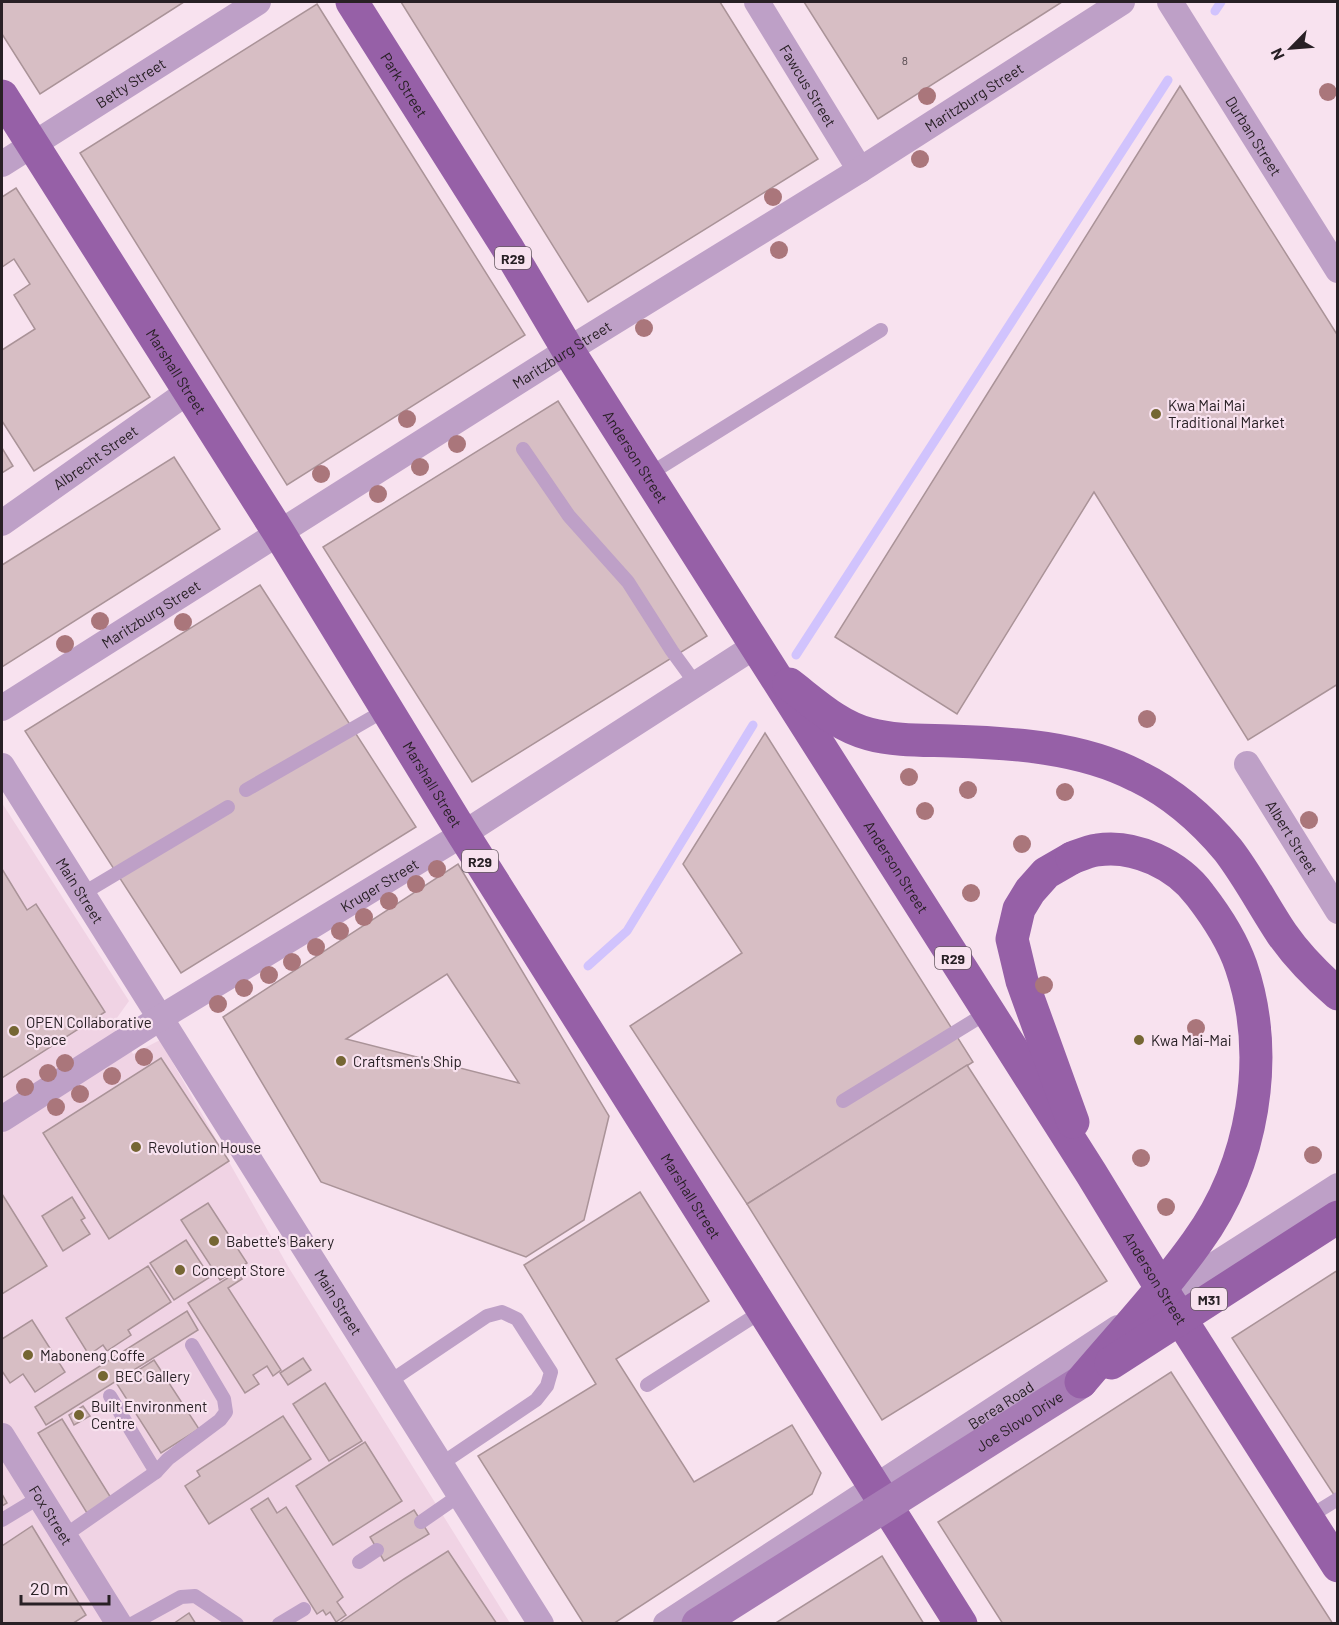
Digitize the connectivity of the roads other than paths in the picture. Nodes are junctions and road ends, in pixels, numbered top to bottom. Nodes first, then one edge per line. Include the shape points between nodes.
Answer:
1 (258, 2) edge
2 (352, 2) edge
3 (757, 2) edge
4 (1122, 2) edge
5 (1170, 2) edge
6 (2, 96) edge
7 (32, 144) junction
8 (2, 164) edge
9 (456, 167) joint
10 (860, 170) junction
11 (1338, 270) edge
12 (880, 330) dead end
13 (568, 350) junction
14 (189, 391) junction
15 (523, 449) dead end
16 (648, 475) junction
17 (2, 523) edge
18 (279, 533) junction
19 (762, 657) junction
20 (696, 684) junction
21 (2, 708) edge
22 (387, 709) junction
23 (1247, 764) dead end
24 (2, 766) edge
25 (246, 790) dead end
26 (228, 807) dead end
27 (463, 834) junction
28 (82, 894) junction
29 (1338, 911) edge
30 (1338, 994) edge
31 (988, 1011) junction
32 (160, 1018) junction
33 (843, 1101) dead end
34 (2, 1119) edge
35 (1091, 1173) junction
36 (1338, 1186) edge
37 (1338, 1217) edge
38 (1166, 1296) junction
39 (764, 1310) junction
40 (192, 1345) dead end
41 (389, 1382) junction
42 (1082, 1382) junction
43 (647, 1385) dead end
44 (110, 1395) dead end
45 (2, 1436) edge
46 (441, 1464) junction
47 (156, 1472) junction
48 (876, 1487) junction
49 (460, 1495) junction
50 (40, 1497) junction
51 (1338, 1499) edge
52 (1307, 1518) junction
53 (2, 1520) edge
54 (421, 1522) dead end
55 (64, 1536) junction
56 (378, 1550) dead end
57 (359, 1562) dead end
58 (1338, 1566) edge
59 (304, 1609) dead end
60 (119, 1623) edge
61 (132, 1623) edge
62 (237, 1623) edge
63 (279, 1623) edge
64 (541, 1623) edge
65 (666, 1623) edge
66 (698, 1623) edge
67 (961, 1623) edge

1 - 7 street, Betty Street
2 - 9 main road, Park Street / R29
3 - 10 street, Fawcus Street
4 - 10 street, Maritzburg Street
5 - 11 street, Durban Street
6 - 7 main road, Marshall Street / R29
7 - 8 street, Betty Street
7 - 14 main road, Marshall Street / R29
9 - 13 main road, Anderson Street / R29
10 - 13 street, Maritzburg Street
12 - 16 lane
13 - 16 main road, Anderson Street / R29
13 - 18 street, Maritzburg Street
14 - 17 street, Albrecht Street
14 - 18 main road, Marshall Street / R29
15 - 20 lane via 569,516 628,582
16 - 19 main road, Anderson Street / R29
18 - 21 street, Maritzburg Street
18 - 22 main road, Marshall Street / R29
19 - 20 street, Kruger Street
19 - 30 main road via 831,717 869,734 1044,749 1084,756 1136,775 1174,798 1208,829 1228,851 1283,936
19 - 31 main road, Anderson Street / R29
20 - 27 street, Kruger Street
22 - 25 lane
22 - 27 main road, Marshall Street / R29
23 - 29 street, Albert Street
24 - 28 street, Main Street
26 - 28 lane
27 - 32 street, Kruger Street
27 - 39 main road, Marshall Street / R29
28 - 32 street, Main Street
31 - 33 lane
31 - 35 main road, Anderson Street / R29
32 - 34 street, Kruger Street
32 - 41 street, Main Street
35 - 38 main road, Anderson Street / R29
35 - 42 main road, bridge via 1022,981 1012,939 1019,909 1046,873 1096,850 1119,849 1150,856 1171,869 1196,890 1222,925 1241,965 1252,1015 1256,1064 1241,1156 1225,1195 1198,1241
36 - 38 street, Berea Road
37 - 42 main road, Joe Slovo Drive / M31, bridge
38 - 48 street, Berea Road
38 - 52 main road, Anderson Street / R29
39 - 43 lane
39 - 48 main road, Marshall Street / R29
40 - 47 lane via 224,1399 226,1412
41 - 46 street, Main Street
41 - 46 lane via 488,1316 502,1312 517,1319 551,1372 547,1386 536,1400
42 - 66 main road, Joe Slovo Drive / M31, bridge
44 - 47 lane
45 - 50 street, Fox Street
46 - 49 street, Main Street
47 - 55 lane
48 - 65 street, Berea Road
48 - 67 main road, Marshall Street / R29
49 - 54 lane
49 - 64 street, Main Street
50 - 53 lane
50 - 55 street, Fox Street
51 - 52 lane
52 - 58 main road, Anderson Street / R29
55 - 60 street, Fox Street
56 - 57 lane
59 - 63 lane
61 - 62 lane via 181,1597 195,1596

